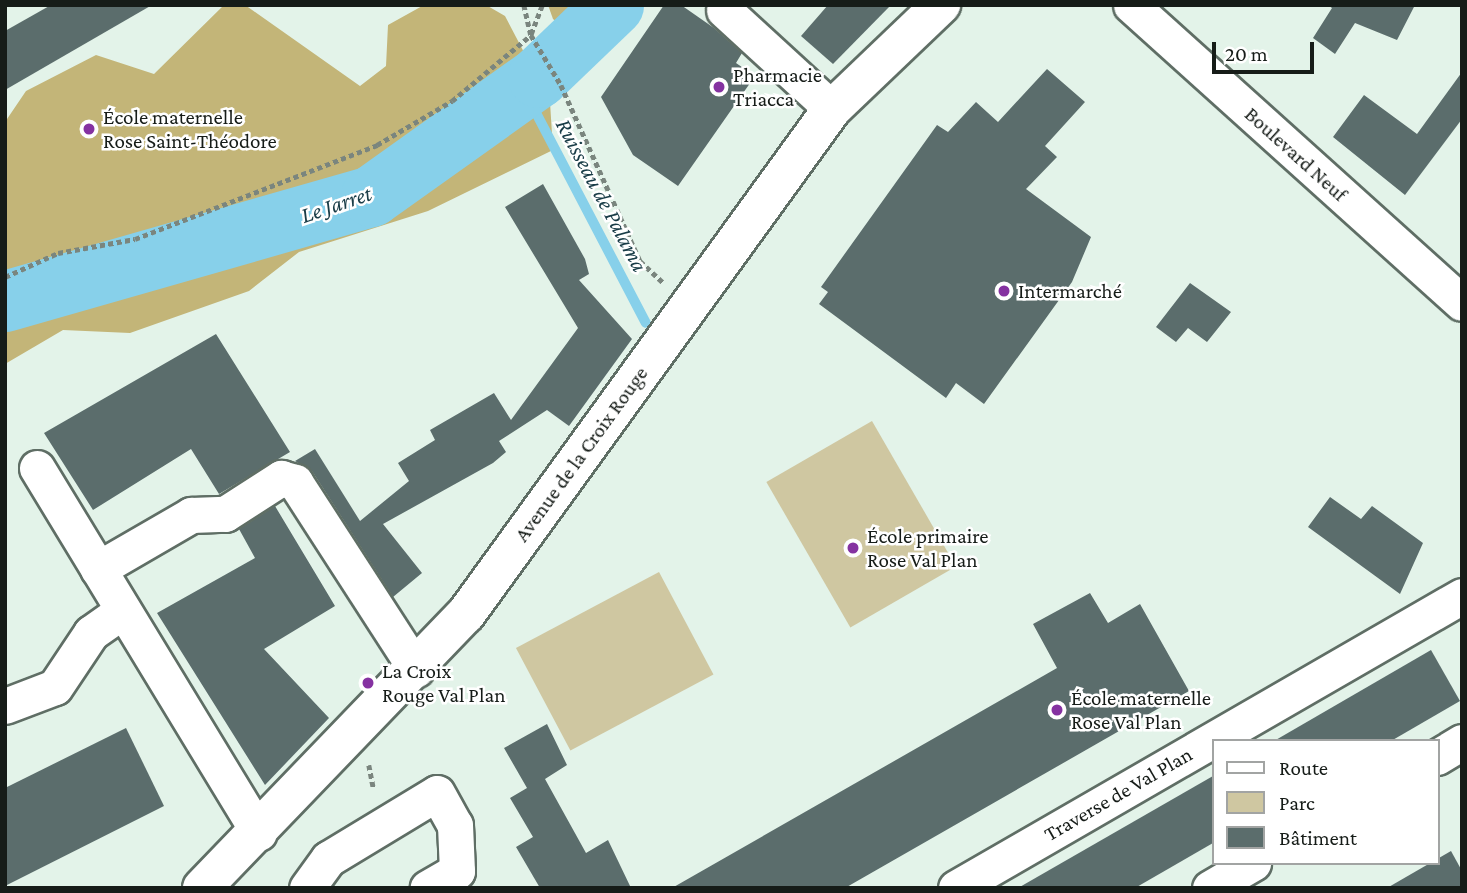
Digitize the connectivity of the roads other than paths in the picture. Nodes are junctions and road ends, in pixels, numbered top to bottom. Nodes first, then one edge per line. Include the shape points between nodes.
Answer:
1 (941, 5) edge
2 (1131, 5) edge
3 (724, 10) dead end
4 (832, 109) junction
5 (1462, 303) edge
6 (37, 468) dead end
7 (98, 569) junction
8 (1462, 596) edge
9 (122, 611) junction
10 (416, 669) junction
11 (5, 706) edge
12 (1214, 739) edge
13 (1212, 740) edge
14 (1462, 742) edge
15 (1439, 756) edge
16 (259, 833) junction
17 (1250, 865) edge
18 (442, 880) edge
19 (202, 888) edge
20 (307, 888) edge
21 (956, 888) edge
22 (1210, 888) edge

1 - 4 main road, Avenue de la Croix Rouge
2 - 5 street, Boulevard Neuf
3 - 4 street
4 - 10 main road, Avenue de la Croix Rouge via 466,614
6 - 7 street
7 - 9 street
7 - 10 street via 191,514 225,514 281,478 295,482
8 - 12 street, Traverse de Val Plan
9 - 11 street via 91,633 55,687
9 - 16 street
10 - 16 main road, Avenue de la Croix Rouge
13 - 21 street, Traverse de Val Plan
14 - 15 street
16 - 19 main road, Avenue de la Croix Rouge
17 - 22 street
18 - 20 street via 455,825 438,793 328,859

